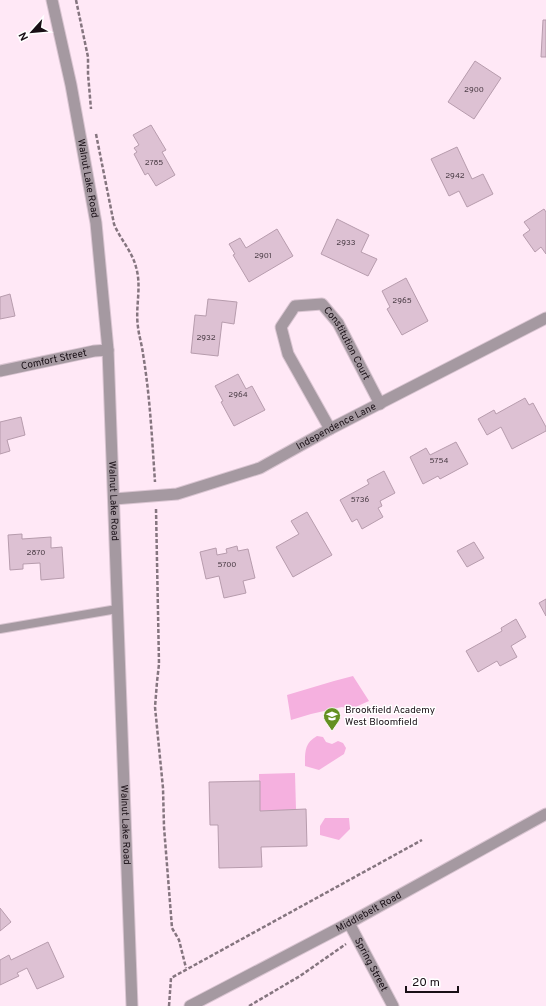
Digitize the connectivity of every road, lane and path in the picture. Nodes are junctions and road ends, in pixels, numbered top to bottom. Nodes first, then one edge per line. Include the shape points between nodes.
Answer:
1 (52, 0) edge
2 (546, 318) edge
3 (108, 350) junction
4 (0, 371) edge
5 (380, 404) junction
6 (330, 429) junction
7 (114, 499) junction
8 (117, 609) junction
9 (0, 629) edge
10 (546, 814) edge
11 (422, 840) dead end
12 (350, 923) junction
13 (356, 937) junction
14 (132, 1006) edge
15 (170, 1006) edge
16 (190, 1006) edge
17 (249, 1006) edge
18 (393, 1006) edge

1 - 3 street, Walnut Lake Road via 71,85 96,223
2 - 5 street, Independence Lane
3 - 4 street, Comfort Street
3 - 7 street, Walnut Lake Road
5 - 6 street, Independence Lane
5 - 6 street, Constitution Court via 338,322 322,304 295,306 281,327 288,354
6 - 7 street, Independence Lane via 260,468 177,494
7 - 8 street, Walnut Lake Road
8 - 9 lane
8 - 14 street, Walnut Lake Road
10 - 12 street, Middlebelt Road
11 - 15 path via 171,978
12 - 13 street, Spring Street
12 - 16 street, Middlebelt Road
13 - 17 path via 300,976
13 - 18 street, Spring Street

